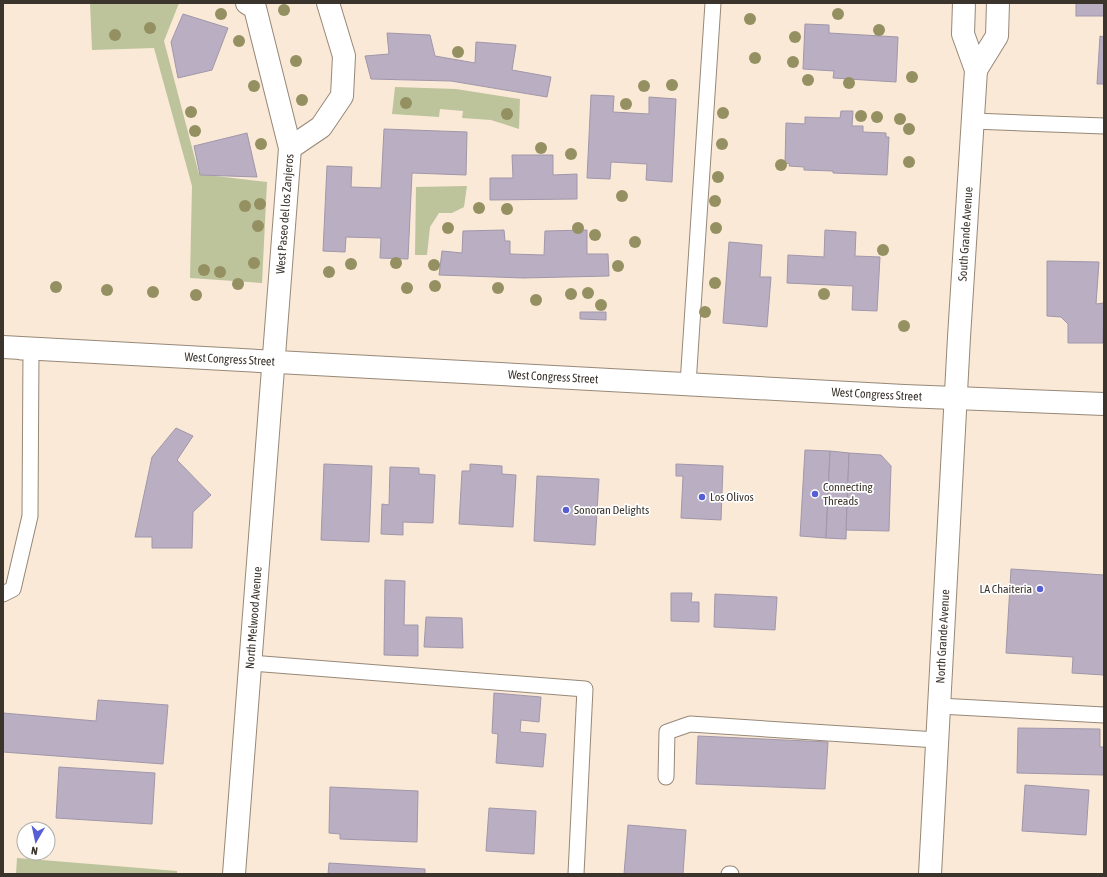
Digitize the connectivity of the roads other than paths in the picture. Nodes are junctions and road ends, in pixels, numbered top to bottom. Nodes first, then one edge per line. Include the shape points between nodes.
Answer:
1 (247, 3) edge
2 (328, 3) edge
3 (713, 3) edge
4 (964, 3) edge
5 (998, 3) edge
6 (976, 70) junction
7 (973, 121) junction
8 (1104, 126) edge
9 (290, 148) junction
10 (3, 347) edge
11 (31, 349) junction
12 (3, 357) edge
13 (274, 362) junction
14 (688, 384) junction
15 (956, 398) junction
16 (1104, 404) edge
17 (3, 594) edge
18 (251, 663) junction
19 (939, 706) junction
20 (1104, 714) edge
21 (937, 740) junction
22 (666, 777) dead end
23 (234, 874) edge
24 (576, 874) edge
25 (930, 874) edge

1 - 9 main road, West Paseo del los Zanjeros via 255,8
2 - 9 main road via 344,56 342,96 321,127
3 - 14 lane
4 - 6 main road via 963,34
5 - 6 main road via 997,36
6 - 7 main road, South Grande Avenue
7 - 8 lane
7 - 15 main road, South Grande Avenue
9 - 13 main road, West Paseo del los Zanjeros
10 - 11 main road, West Congress Street
11 - 12 lane
11 - 13 main road, West Congress Street
11 - 17 lane via 30,516 13,589
13 - 14 main road, West Congress Street
13 - 18 main road, North Melwood Avenue
14 - 15 main road, West Congress Street
15 - 16 main road, West Congress Street
15 - 19 main road, North Grande Avenue
18 - 23 main road, North Melwood Avenue
18 - 24 lane via 585,689
19 - 20 lane
19 - 21 main road, North Grande Avenue
21 - 22 lane via 690,724 667,732
21 - 25 main road, North Grande Avenue

